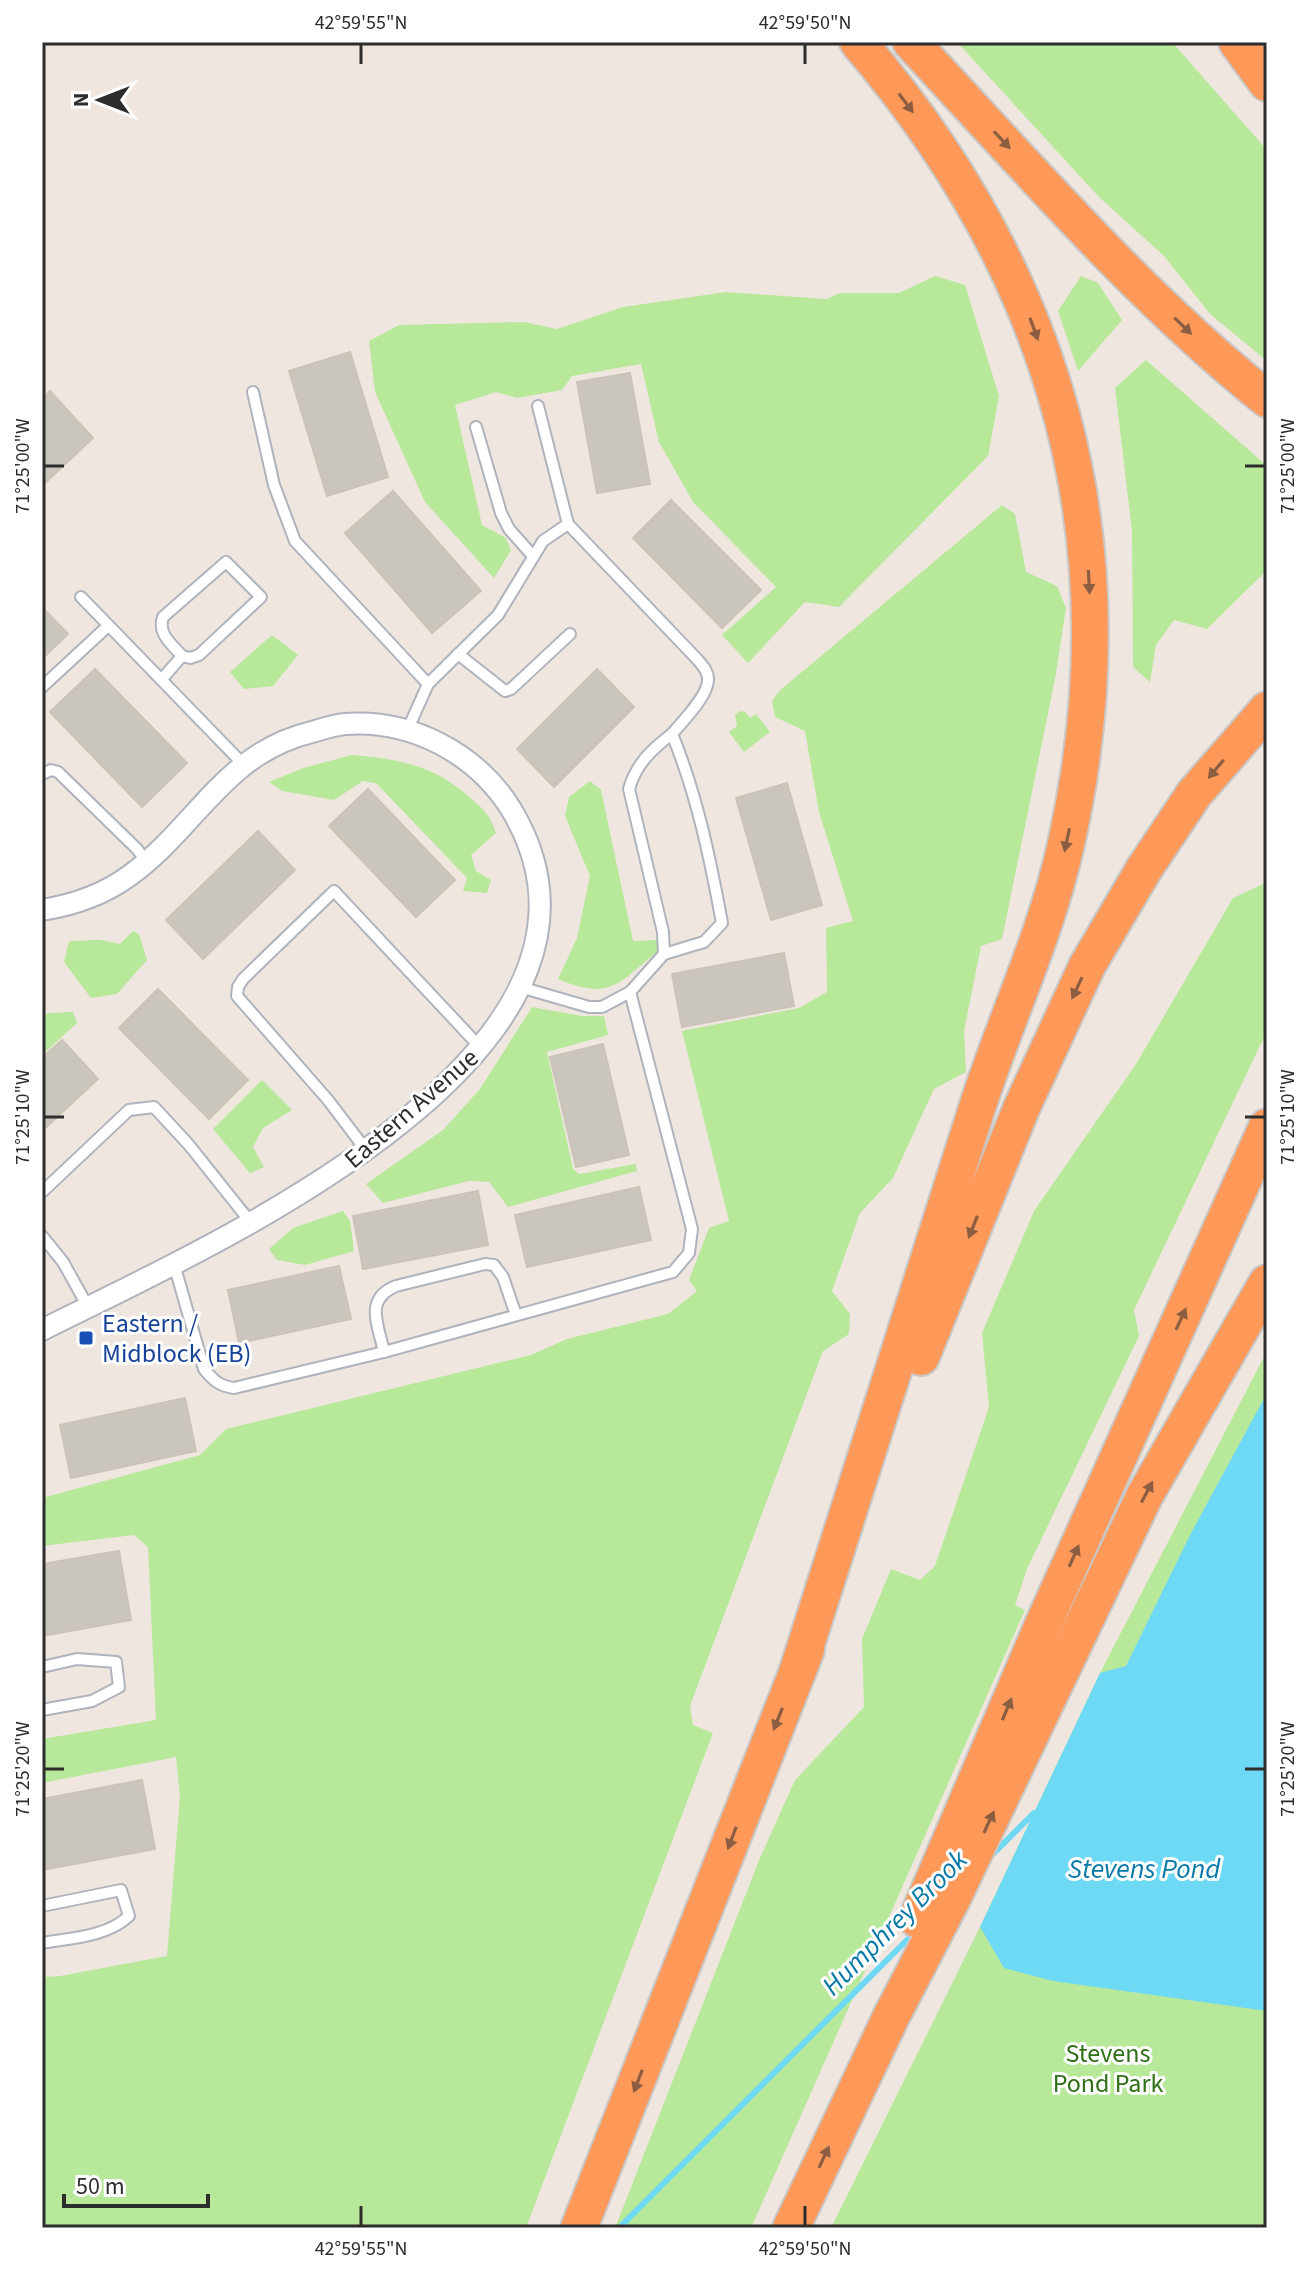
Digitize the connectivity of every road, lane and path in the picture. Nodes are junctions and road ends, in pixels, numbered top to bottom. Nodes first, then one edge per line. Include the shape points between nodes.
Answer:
1 (858, 42) edge
2 (911, 42) edge
3 (1237, 42) edge
4 (1267, 83) edge
5 (253, 392) dead end
6 (1267, 399) edge
7 (538, 406) dead end
8 (476, 427) dead end
9 (568, 524) junction
10 (533, 556) junction
11 (81, 597) dead end
12 (108, 626) junction
13 (570, 634) dead end
14 (458, 654) junction
15 (182, 656) junction
16 (162, 679) junction
17 (428, 684) junction
18 (42, 687) edge
19 (1267, 710) edge
20 (407, 731) junction
21 (672, 734) junction
22 (243, 764) junction
23 (42, 774) edge
24 (147, 862) junction
25 (42, 910) edge
26 (664, 954) junction
27 (520, 987) junction
28 (630, 992) junction
29 (480, 1048) junction
30 (1267, 1127) edge
31 (366, 1150) junction
32 (42, 1192) edge
33 (252, 1224) junction
34 (42, 1236) edge
35 (174, 1264) junction
36 (1264, 1287) edge
37 (88, 1307) junction
38 (516, 1315) junction
39 (42, 1330) edge
40 (384, 1352) junction
41 (1059, 1632) junction
42 (42, 1667) edge
43 (797, 1673) junction
44 (42, 1710) edge
45 (42, 1906) edge
46 (42, 1943) edge
47 (579, 2228) edge
48 (791, 2228) edge

1 -> 43 highway via 942,151 988,228 1027,310 1058,396 1078,484 1089,575 1091,665 1083,756 1055,888 983,1088
2 -> 6 highway via 1105,249
3 - 4 highway
5 - 17 lane via 274,485 295,541
7 - 9 lane
8 - 10 lane via 501,513
9 - 10 lane via 543,541
9 - 21 lane via 706,670 705,692
10 - 14 lane via 498,615
11 - 12 lane
12 - 16 lane
12 - 18 lane
13 - 14 lane via 505,691
14 - 17 lane
15 - 15 lane via 162,632 163,617 226,562 261,597 199,655
15 - 16 lane
16 - 22 lane
17 - 20 lane
19 -> 43 highway via 1194,794 1087,966 1021,1109
20 - 22 street, Eastern Avenue via 341,724 278,743
20 - 27 street, Eastern Avenue via 448,748 484,775 525,835 541,915
21 - 26 lane via 633,773 629,789
21 - 26 lane via 690,777 722,923 704,942
22 - 24 street, Eastern Avenue
23 - 24 lane via 58,772
24 - 25 street, Eastern Avenue via 108,890
26 - 28 lane
27 - 28 lane via 589,1007 602,1007
27 - 29 street, Eastern Avenue
28 - 38 lane via 692,1229 689,1253 673,1272
29 - 31 street, Eastern Avenue
29 - 31 lane via 334,891 243,979 237,996
41 -> 30 highway
31 - 33 street, Eastern Avenue
32 - 33 lane via 129,1110 154,1107
33 - 35 street, Eastern Avenue
34 - 37 lane
35 - 37 street, Eastern Avenue
35 - 40 lane via 204,1369 223,1387
41 -> 36 highway
37 - 39 street, Eastern Avenue
38 - 40 lane
38 - 40 lane via 494,1265 396,1286 383,1291 377,1301
48 -> 41 highway via 891,2017 908,1939
42 - 44 lane via 77,1659 116,1662 119,1687 92,1701
43 -> 47 highway
45 - 46 lane via 121,1890 129,1916 106,1931

